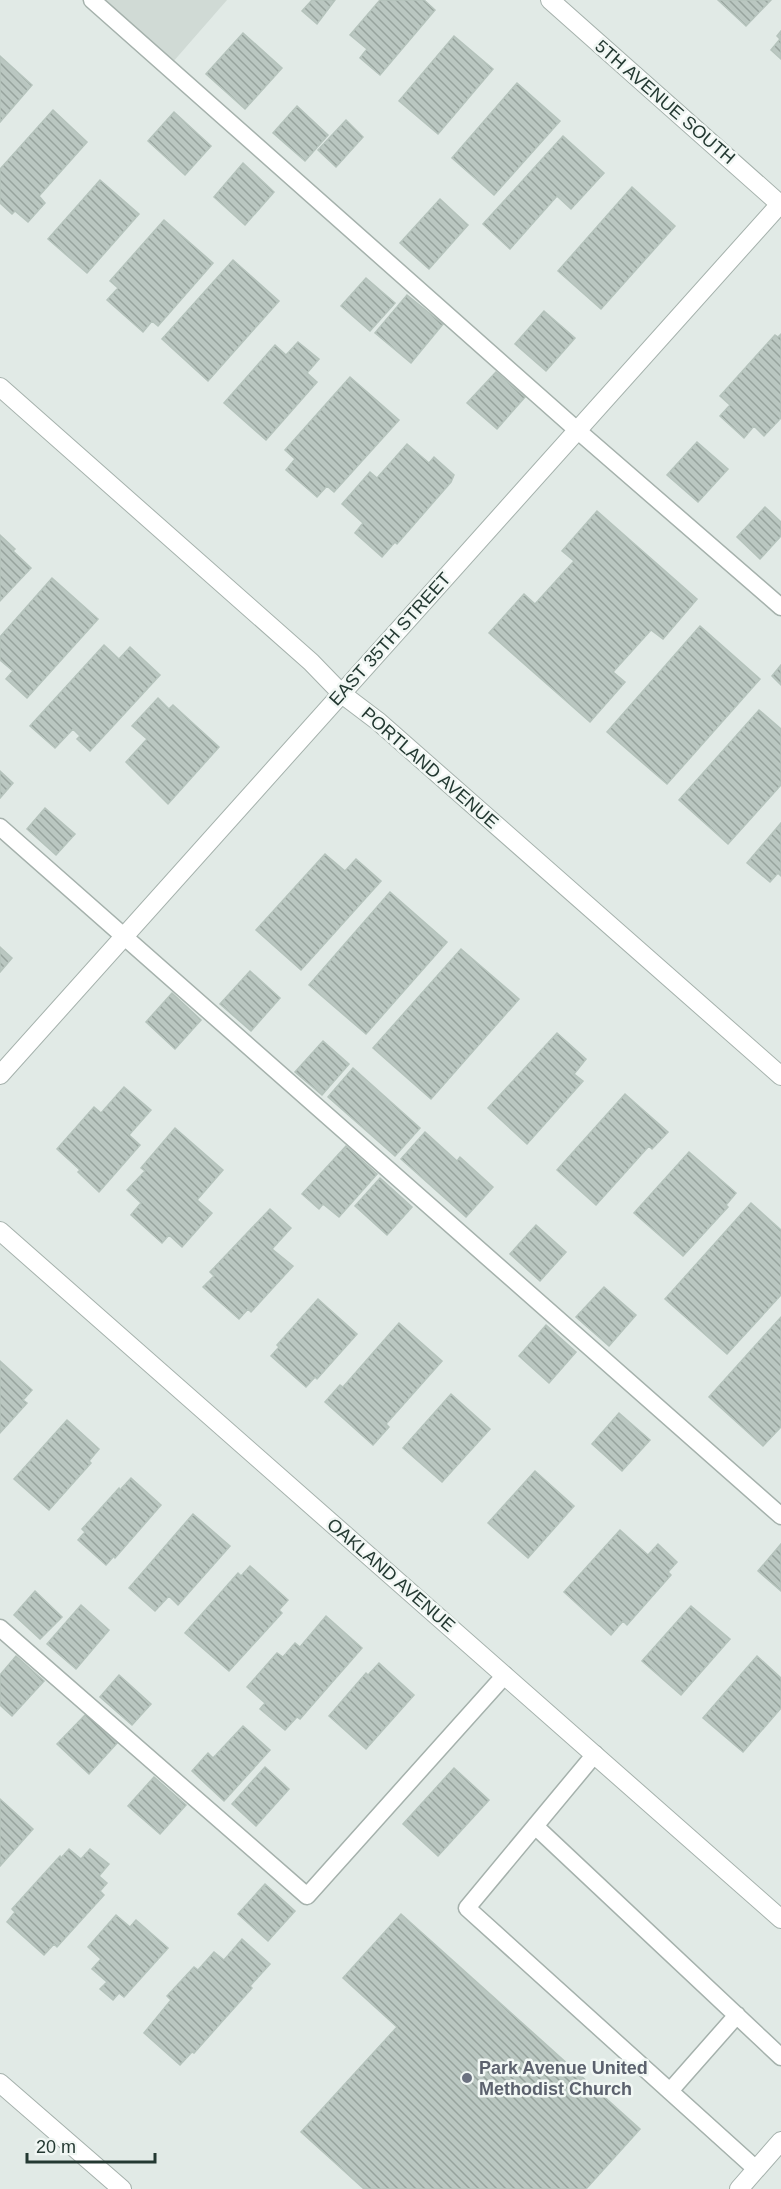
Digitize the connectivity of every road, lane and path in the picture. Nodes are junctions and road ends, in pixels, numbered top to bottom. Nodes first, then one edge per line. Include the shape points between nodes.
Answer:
1 (92, 0) edge
2 (549, 0) edge
3 (781, 204) edge
4 (0, 387) edge
5 (577, 430) junction
6 (781, 607) edge
7 (342, 693) junction
8 (0, 827) edge
9 (124, 936) junction
10 (0, 1075) edge
11 (781, 1076) edge
12 (0, 1231) edge
13 (781, 1516) edge
14 (0, 1628) edge
15 (505, 1675) junction
16 (595, 1754) junction
17 (535, 1826) junction
18 (781, 1919) edge
19 (737, 2014) junction
20 (781, 2057) edge
21 (0, 2083) edge
22 (670, 2091) junction
23 (781, 2141) edge
24 (756, 2169) junction
25 (122, 2189) edge
26 (739, 2189) edge

1 - 5 lane
2 - 3 street, 5TH AVENUE SOUTH
3 - 5 street, EAST 35TH STREET
4 - 7 street, PORTLAND AVENUE
5 - 6 lane
5 - 7 street, EAST 35TH STREET
7 - 9 street, EAST 35TH STREET
7 - 11 street, PORTLAND AVENUE
8 - 9 lane
9 - 10 street, EAST 35TH STREET
9 - 13 lane
12 - 15 street, OAKLAND AVENUE
14 - 15 lane via 307,1896
15 - 16 street, OAKLAND AVENUE
16 - 17 lane
16 - 18 street, OAKLAND AVENUE
17 - 19 lane
17 - 22 lane via 467,1908
19 - 20 lane
19 - 22 lane
21 - 25 street
22 - 24 lane
23 - 24 street
24 - 26 street

